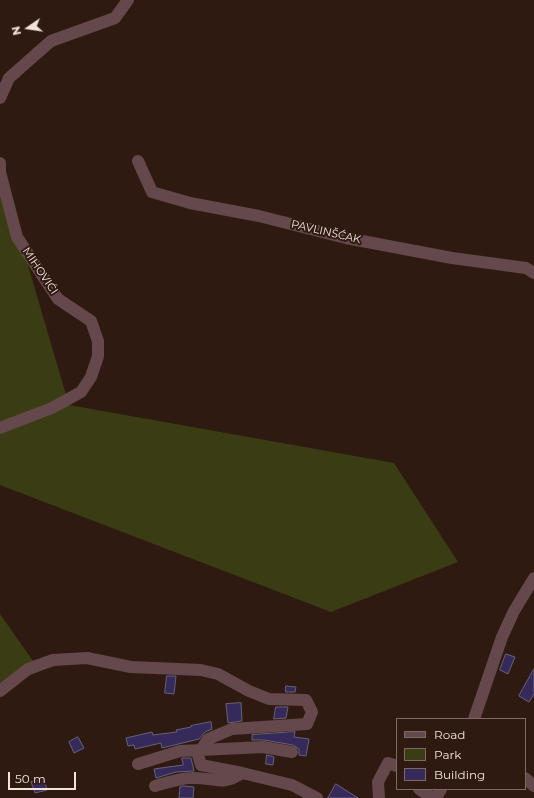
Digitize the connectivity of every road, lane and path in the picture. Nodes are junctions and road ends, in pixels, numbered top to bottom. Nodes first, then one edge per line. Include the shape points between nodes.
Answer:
1 (128, 0) edge
2 (0, 98) edge
3 (138, 161) dead end
4 (0, 163) edge
5 (534, 273) edge
6 (0, 428) edge
7 (534, 578) edge
8 (0, 691) edge
9 (474, 718) edge
10 (201, 750) junction
11 (292, 752) dead end
12 (138, 764) dead end
13 (396, 766) edge
14 (242, 773) junction
15 (155, 786) dead end
16 (421, 790) edge
17 (318, 798) edge
18 (380, 798) edge
19 (433, 798) edge

1 - 2 street via 115,18 51,41 9,78
3 - 5 street, PAVLINŠĆAK via 152,192 190,203 259,216 346,238 452,258 526,268
4 - 6 street, MIHOVIĆI via 0,172 17,237 58,299 91,321 98,341 98,356 91,377 81,392 52,408
7 - 9 street via 502,637
8 - 10 street via 12,680 34,667 53,660 87,658 131,667 201,670 218,674 269,699 306,700 312,712 306,724 247,727 226,731 208,739
10 - 11 street via 263,747
10 - 12 street via 180,751
10 - 14 street via 198,755 201,765
13 - 18 street via 388,762 378,782
14 - 15 street via 231,780 210,781 192,778
14 - 17 street via 292,785
16 - 19 street

